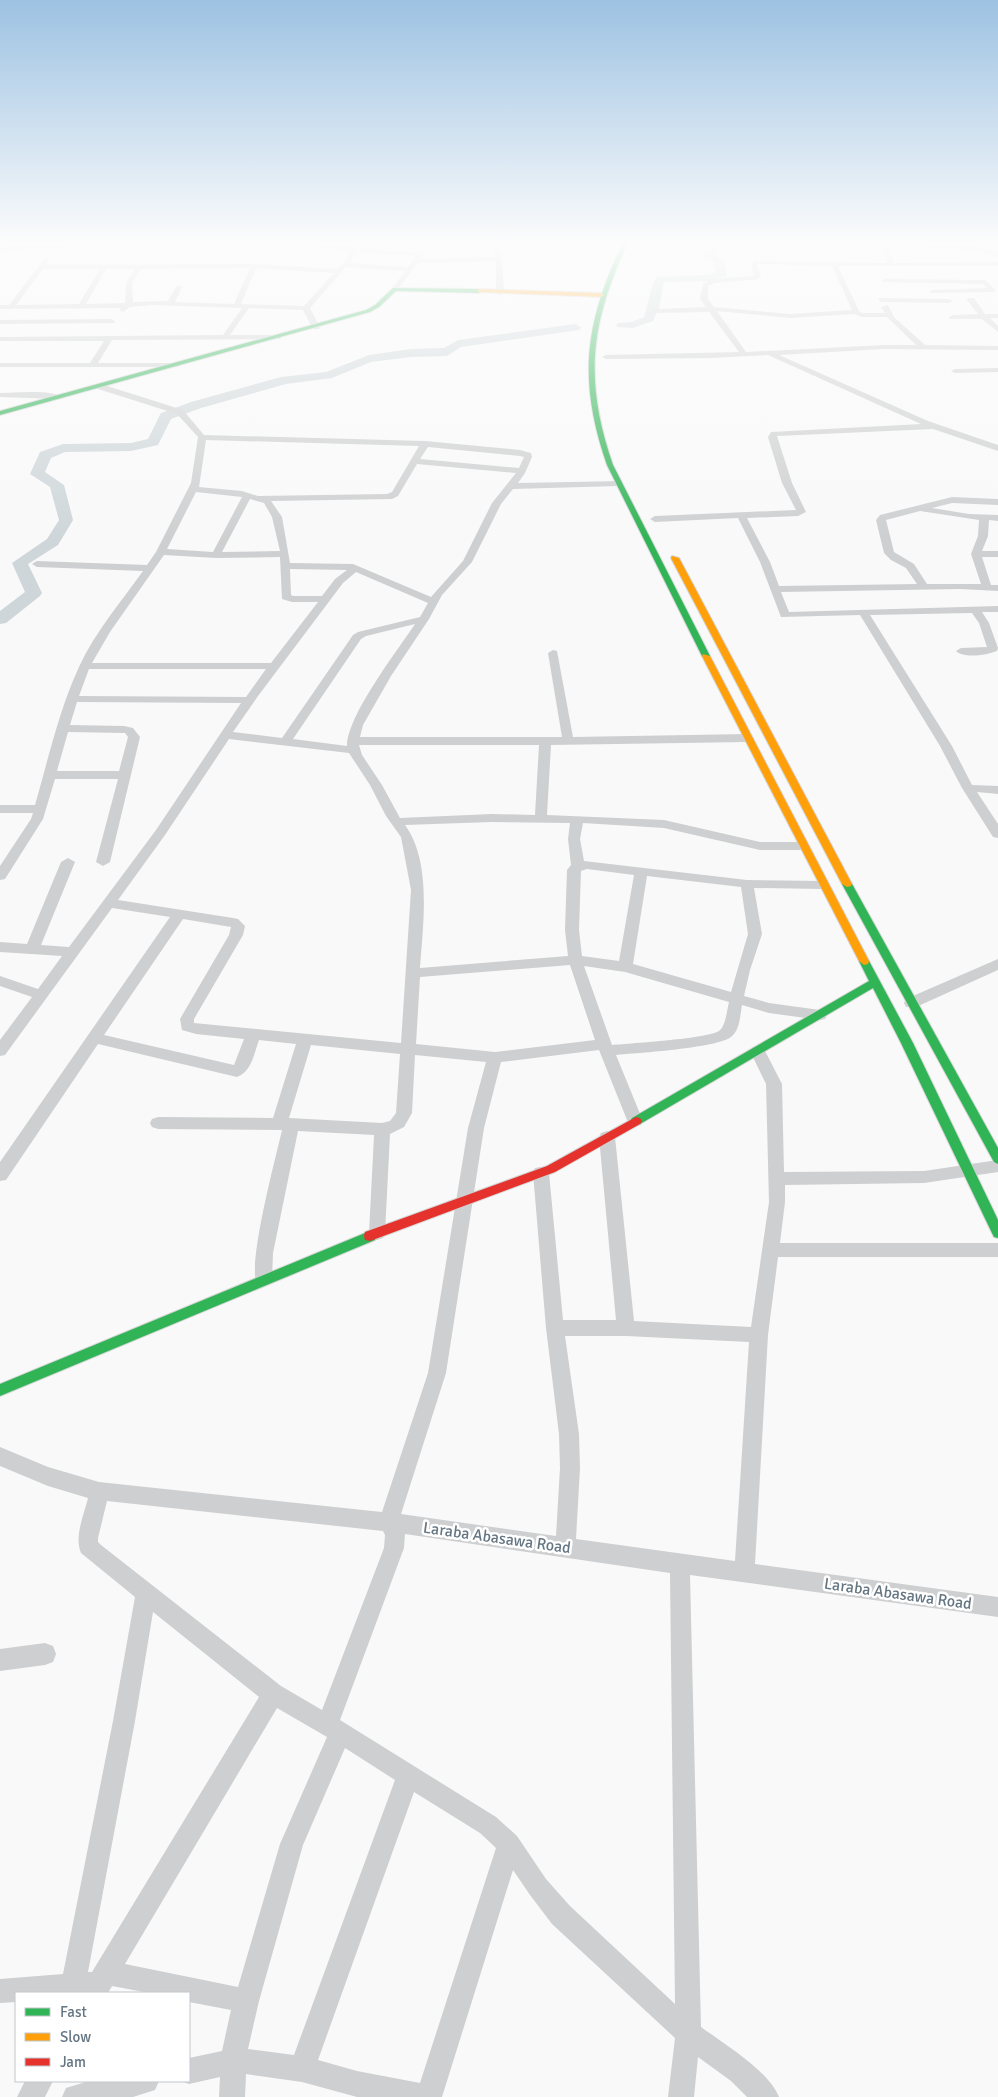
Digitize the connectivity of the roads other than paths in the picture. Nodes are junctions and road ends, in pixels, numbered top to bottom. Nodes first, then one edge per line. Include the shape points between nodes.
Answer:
1 (103, 343) edge
2 (260, 343) edge
3 (593, 343) edge
4 (606, 343) edge
5 (736, 343) edge
6 (919, 343) edge
7 (923, 347) junction
8 (982, 348) junction
9 (998, 348) edge
10 (769, 353) junction
11 (744, 354) junction
12 (988, 356) dead end
13 (606, 362) joint
14 (93, 364) junction
15 (0, 365) edge
16 (177, 365) junction
17 (997, 367) edge
18 (955, 371) dead end
19 (98, 386) junction
20 (0, 395) edge
21 (58, 397) junction
22 (0, 413) edge
23 (933, 426) junction
24 (202, 437) junction
25 (425, 444) junction
26 (998, 448) edge
27 (415, 461) junction
28 (522, 471) junction
29 (619, 483) junction
30 (512, 486) junction
31 (192, 489) junction
32 (248, 495) junction
33 (259, 498) junction
34 (998, 502) edge
35 (919, 508) junction
36 (741, 516) junction
37 (984, 518) junction
38 (998, 518) edge
39 (655, 520) dead end
40 (669, 546) dead end
41 (161, 552) junction
42 (285, 554) junction
43 (976, 554) junction
44 (998, 554) edge
45 (216, 555) junction
46 (37, 564) dead end
47 (286, 566) junction
48 (148, 568) junction
49 (355, 568) junction
50 (924, 587) junction
51 (987, 587) junction
52 (998, 588) edge
53 (774, 589) junction
54 (326, 599) junction
55 (433, 602) junction
56 (998, 610) edge
57 (976, 611) junction
58 (863, 612) junction
59 (424, 618) junction
60 (984, 623) junction
61 (998, 623) edge
62 (960, 651) dead end
63 (552, 653) dead end
64 (84, 666) junction
65 (274, 666) junction
66 (72, 699) junction
67 (250, 700) junction
68 (64, 728) junction
69 (225, 734) junction
70 (747, 738) junction
71 (545, 740) junction
72 (286, 741) junction
73 (568, 741) junction
74 (353, 746) junction
75 (49, 775) junction
76 (124, 775) junction
77 (968, 788) junction
78 (998, 790) edge
79 (0, 809) edge
80 (41, 809) junction
81 (541, 818) junction
82 (578, 818) junction
83 (396, 822) junction
84 (998, 834) edge
85 (803, 846) junction
86 (0, 853) edge
87 (17, 853) junction
88 (68, 862) dead end
89 (103, 862) dead end
90 (578, 866) junction
91 (641, 872) junction
92 (0, 876) edge
93 (747, 884) junction
94 (823, 885) junction
95 (109, 903) junction
96 (180, 914) junction
97 (0, 948) edge
98 (32, 950) junction
99 (73, 952) junction
100 (576, 960) junction
101 (998, 964) edge
102 (625, 967) junction
103 (412, 973) junction
104 (0, 981) edge
105 (875, 982) junction
106 (42, 995) junction
107 (736, 1000) junction
108 (911, 1003) junction
109 (820, 1015) junction
110 (253, 1035) junction
111 (5, 1036) edge
112 (94, 1038) junction
113 (305, 1040) junction
114 (606, 1047) junction
115 (407, 1049) junction
116 (0, 1051) edge
117 (758, 1051) junction
118 (495, 1056) junction
119 (636, 1121) junction
120 (158, 1123) dead end
121 (285, 1124) junction
122 (382, 1129) junction
123 (607, 1137) junction
124 (998, 1159) edge
125 (998, 1166) edge
126 (967, 1170) junction
127 (541, 1173) junction
128 (0, 1175) edge
129 (777, 1179) junction
130 (464, 1203) junction
131 (377, 1233) junction
132 (998, 1233) edge
133 (771, 1250) junction
134 (998, 1250) edge
135 (262, 1279) junction
136 (555, 1328) junction
137 (626, 1328) junction
138 (759, 1336) junction
139 (0, 1390) edge
140 (0, 1456) edge
141 (98, 1491) junction
142 (389, 1522) junction
143 (565, 1547) junction
144 (680, 1564) junction
145 (744, 1573) junction
146 (146, 1593) junction
147 (998, 1607) edge
148 (45, 1654) dead end
149 (0, 1660) edge
150 (273, 1694) junction
151 (334, 1729) junction
152 (408, 1774) junction
153 (509, 1844) junction
154 (93, 1984) edge
155 (0, 1991) edge
156 (165, 1992) edge
157 (190, 1995) edge
158 (246, 2001) junction
159 (688, 2033) junction
160 (233, 2061) junction
161 (302, 2069) junction
162 (190, 2071) edge
163 (39, 2082) edge
164 (142, 2082) edge
165 (30, 2097) edge
166 (75, 2097) edge
167 (232, 2097) edge
168 (424, 2097) edge
169 (429, 2097) edge
170 (681, 2097) edge
171 (766, 2097) edge

1 - 14 street
2 - 16 main road
3 - 29 main road via 591,378 596,416
4 - 13 main road
5 - 11 street
6 - 7 street
7 - 8 street
7 - 10 street
8 - 9 street
8 - 12 street
10 - 11 street
10 - 23 street
11 - 13 street
14 - 15 street
14 - 16 street
16 - 19 main road
17 - 18 street
19 - 21 main road
19 - 24 street via 179,411
20 - 21 street
21 - 22 main road
23 - 26 street
23 - 36 street via 772,435 787,483 801,512
24 - 25 street
24 - 31 street via 196,483
25 - 27 street
25 - 28 street via 526,454 528,457
27 - 28 street
27 - 33 street via 395,494 389,496
28 - 30 street
29 - 30 street
29 - 70 main road
30 - 55 street via 497,503 467,562
31 - 32 street
31 - 41 street
32 - 33 street
32 - 45 street
33 - 42 street via 267,501 277,518
34 - 35 street via 961,499
35 - 37 street
35 - 50 street via 888,514 881,520 889,553 910,566
36 - 39 street
36 - 53 street via 766,562
37 - 38 street
37 - 43 street via 983,536
40 - 108 main road via 774,750
41 - 45 street
41 - 48 street
42 - 45 street
42 - 47 street
43 - 44 street
43 - 51 street
46 - 48 street
47 - 49 street
47 - 54 street via 286,597
48 - 64 street
49 - 54 street
49 - 55 street
50 - 51 street
50 - 53 street
51 - 52 street
53 - 58 street via 785,615
54 - 65 street
55 - 59 street
56 - 57 street
57 - 58 street
57 - 60 street
58 - 77 street via 946,746
59 - 72 street via 357,637
59 - 74 street via 357,725
60 - 61 street
60 - 62 street via 992,640 992,651
63 - 73 street
64 - 65 street
64 - 66 street
65 - 67 street
66 - 67 street
66 - 68 street
67 - 69 street
68 - 75 street
68 - 76 street via 129,730 134,737
69 - 72 street
69 - 95 street via 161,832
70 - 73 street
70 - 85 main road
71 - 73 street
71 - 74 street
71 - 81 street
72 - 74 street
74 - 83 street
75 - 76 street
75 - 80 street
76 - 89 street
77 - 78 street
77 - 84 street
79 - 80 street
80 - 87 street via 38,820
81 - 82 street
81 - 83 street
82 - 85 street via 664,824 760,846
82 - 90 street via 574,839
83 - 103 street via 407,837 418,890
85 - 94 main road
86 - 87 street
87 - 92 street
88 - 98 street
90 - 91 street
90 - 100 street via 574,870 572,930
91 - 93 street
91 - 102 street
93 - 94 street
93 - 107 street via 755,934
94 - 105 main road
95 - 96 street
95 - 99 street
96 - 110 street via 233,922 238,926 236,935 187,1019 187,1026
96 - 112 street
97 - 98 street
98 - 99 street
99 - 106 street
100 - 102 street
100 - 103 street
100 - 114 street
101 - 108 street
102 - 107 street
103 - 115 street
104 - 106 street
105 - 109 main road
105 - 126 main road
106 - 111 street
107 - 109 street
107 - 114 street via 730,1029 724,1035 697,1041
108 - 124 main road
109 - 117 main road
110 - 112 street via 242,1066 237,1071
110 - 113 street
111 - 116 street
112 - 128 street
113 - 115 street
113 - 121 street
114 - 118 street
114 - 119 street
115 - 118 street
115 - 122 street via 404,1114 394,1128
117 - 119 main road
117 - 129 street via 774,1084
118 - 130 street via 476,1128
119 - 123 main road
120 - 121 street
121 - 122 street
121 - 135 street
122 - 131 street
123 - 127 main road
123 - 137 street
125 - 126 street
126 - 129 street via 924,1177
126 - 132 main road
127 - 130 main road
127 - 136 street
129 - 133 street
130 - 131 main road
130 - 142 street via 437,1373
131 - 135 main road
133 - 134 street
133 - 138 street
135 - 139 main road
136 - 137 street
136 - 143 street via 569,1434
137 - 138 street
138 - 145 street
140 - 141 street, Laraba Abasawa Road via 30,1471
141 - 142 street, Laraba Abasawa Road
141 - 146 street via 88,1546
142 - 143 street, Laraba Abasawa Road
142 - 151 street via 395,1535 394,1548
143 - 144 street, Laraba Abasawa Road
144 - 145 street, Laraba Abasawa Road
144 - 159 street
145 - 147 street, Laraba Abasawa Road
146 - 150 street
146 - 154 street via 124,1720
148 - 149 street
150 - 151 street
150 - 154 street
151 - 152 street
151 - 158 street via 292,1844
152 - 153 street via 488,1824
152 - 161 street
153 - 159 street via 538,1888 561,1915
153 - 169 street
154 - 155 street
154 - 156 street
157 - 158 street
158 - 160 street
159 - 170 street
159 - 171 street via 740,2072
160 - 161 street
160 - 162 street
160 - 167 street
161 - 168 street
163 - 165 street
164 - 166 street

